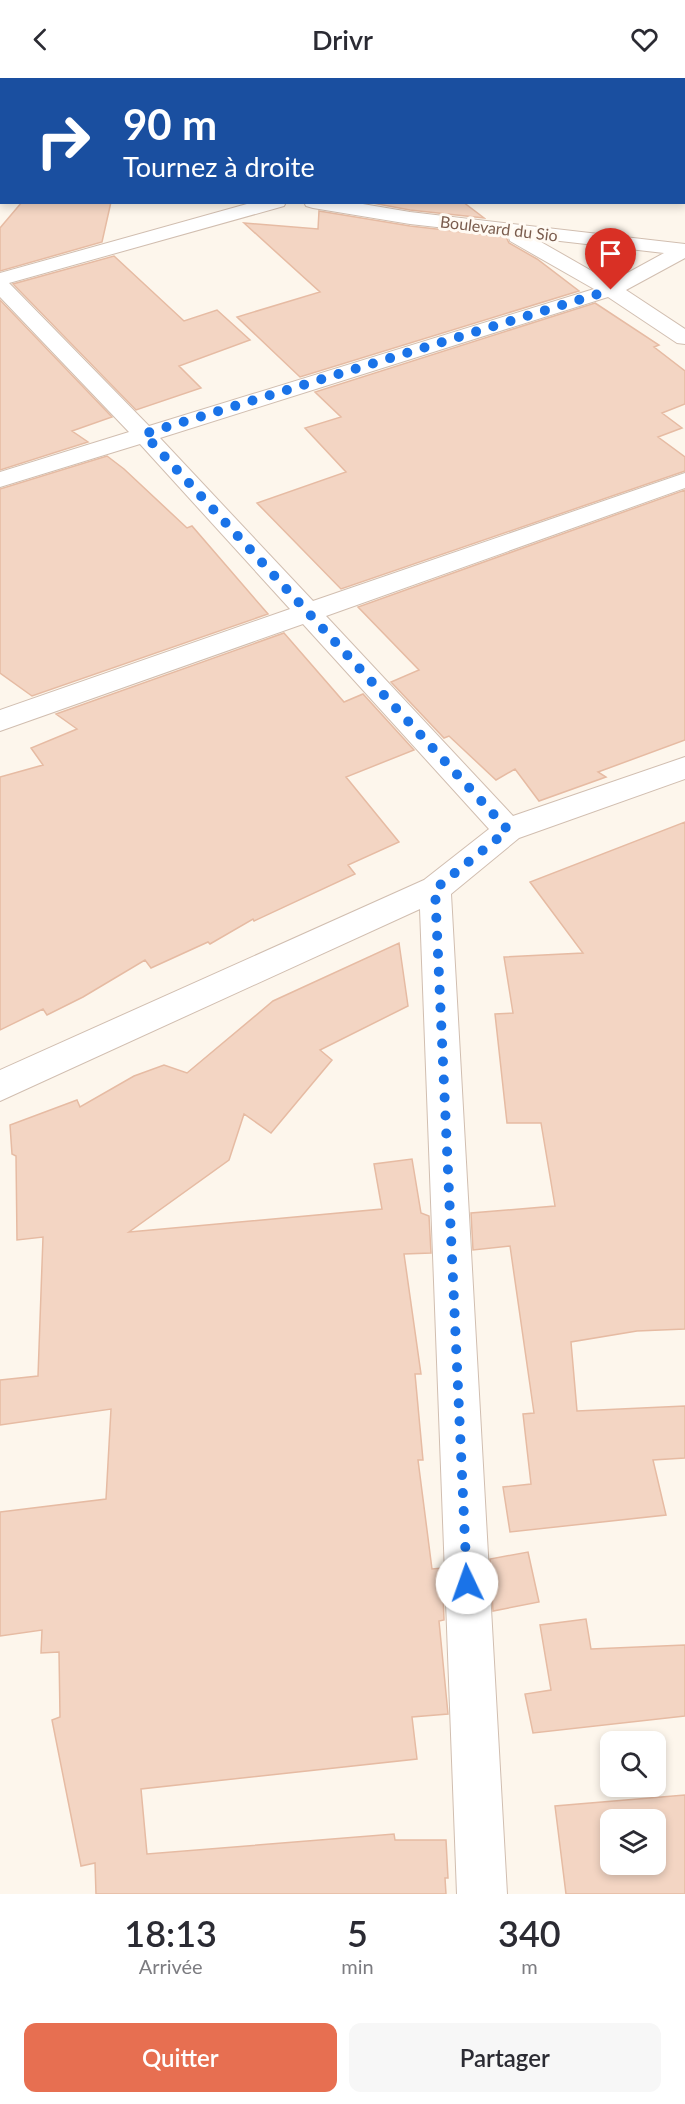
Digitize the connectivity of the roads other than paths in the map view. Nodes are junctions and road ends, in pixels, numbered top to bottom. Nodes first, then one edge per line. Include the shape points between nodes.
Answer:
1 (271, 204) edge
2 (325, 204) edge
3 (425, 204) edge
4 (410, 218) junction
5 (504, 230) junction
6 (685, 250) edge
7 (0, 279) edge
8 (0, 285) edge
9 (611, 290) junction
10 (685, 338) edge
11 (144, 434) junction
12 (0, 480) edge
13 (685, 480) edge
14 (309, 613) junction
15 (0, 721) edge
16 (685, 768) edge
17 (508, 830) junction
18 (435, 889) junction
19 (0, 1086) edge
20 (482, 1894) edge

1 - 7 street
2 - 4 street, Boulevard du Sio
3 - 4 street
4 - 5 street, Boulevard du Sio
5 - 6 street, Boulevard du Sio
5 - 9 street
6 - 9 street
8 - 11 street
9 - 10 street
9 - 11 street
11 - 12 street
11 - 14 street
13 - 14 street
14 - 15 street
14 - 17 street
16 - 17 street
17 - 18 street
18 - 19 street
18 - 20 street

